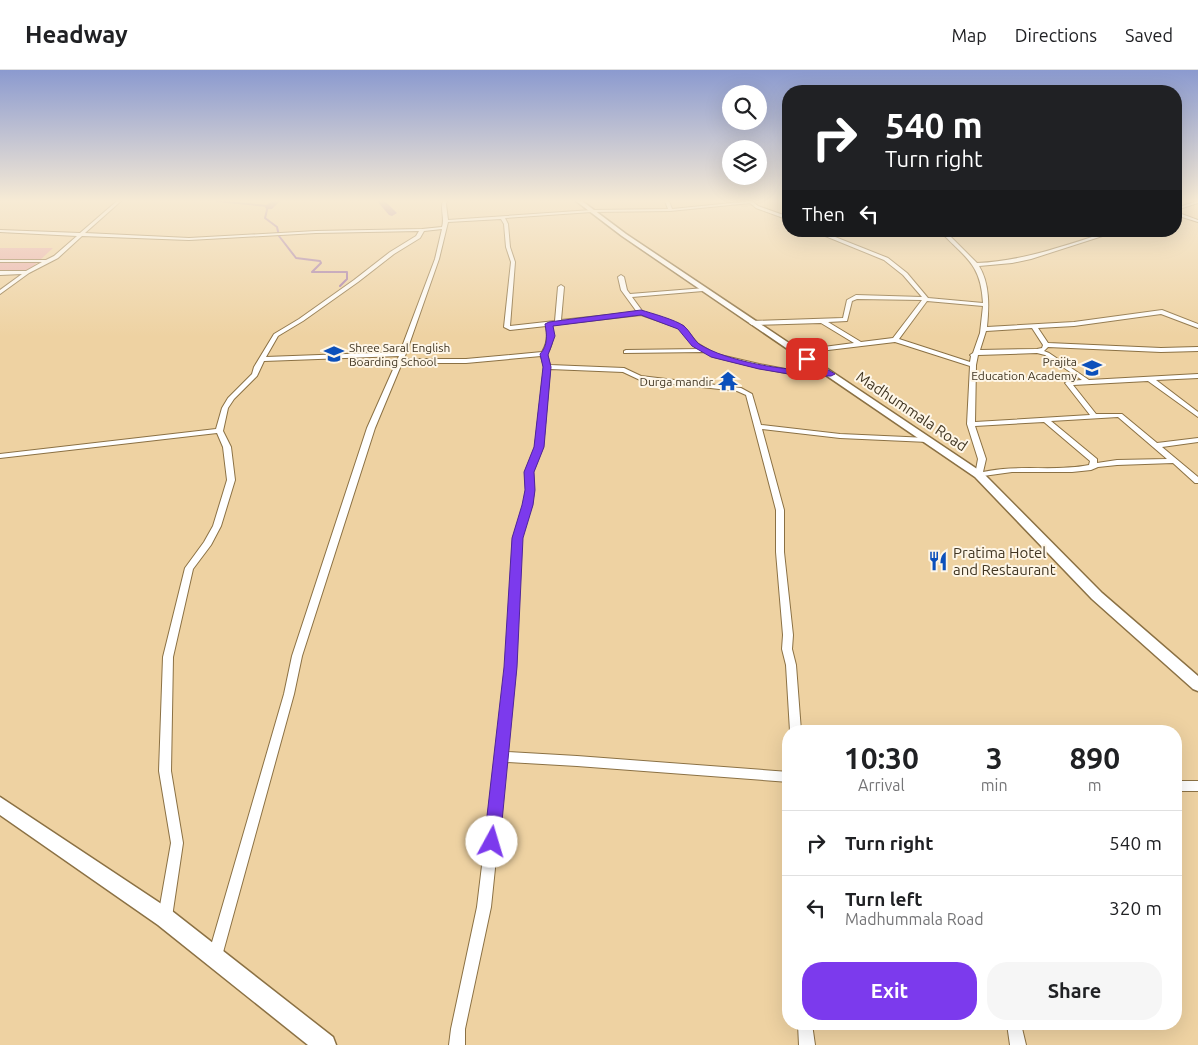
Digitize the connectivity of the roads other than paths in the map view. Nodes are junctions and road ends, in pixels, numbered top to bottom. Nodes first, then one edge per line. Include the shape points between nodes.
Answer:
1 (67, 246) edge
2 (403, 246) edge
3 (440, 246) edge
4 (508, 246) edge
5 (642, 246) edge
6 (854, 246) edge
7 (958, 246) edge
8 (1070, 246) edge
9 (0, 261) edge
10 (46, 261) junction
11 (976, 265) junction
12 (27, 272) junction
13 (0, 273) edge
14 (621, 277) dead end
15 (561, 287) dead end
16 (703, 289) junction
17 (0, 292) edge
18 (629, 296) junction
19 (926, 299) junction
20 (986, 304) junction
21 (641, 312) junction
22 (822, 321) junction
23 (558, 323) junction
24 (752, 323) junction
25 (549, 324) junction
26 (1034, 326) junction
27 (1198, 326) edge
28 (984, 330) junction
29 (895, 340) junction
30 (860, 344) junction
31 (1046, 345) junction
32 (1198, 348) edge
33 (704, 350) junction
34 (626, 352) dead end
35 (795, 352) junction
36 (1038, 352) junction
37 (544, 354) junction
38 (973, 355) junction
39 (401, 358) junction
40 (263, 359) junction
41 (972, 365) junction
42 (547, 367) junction
43 (831, 374) junction
44 (1198, 376) edge
45 (1148, 378) junction
46 (1088, 382) junction
47 (1198, 406) edge
48 (1186, 407) junction
49 (1198, 415) edge
50 (1094, 416) junction
51 (1047, 421) junction
52 (971, 424) junction
53 (759, 427) junction
54 (219, 431) junction
55 (928, 440) junction
56 (1198, 440) edge
57 (1157, 445) junction
58 (0, 456) edge
59 (1174, 461) junction
60 (1090, 468) junction
61 (979, 475) junction
62 (1198, 481) edge
63 (1198, 685) edge
64 (795, 725) edge
65 (501, 757) junction
66 (782, 776) edge
67 (1182, 786) edge
68 (1198, 786) edge
69 (0, 805) edge
70 (165, 918) junction
71 (214, 958) junction
72 (806, 1030) edge
73 (1015, 1030) edge
74 (325, 1045) edge
75 (457, 1045) edge
76 (807, 1045) edge
77 (1018, 1045) edge

1 - 10 street
2 - 40 street via 276,335
3 - 39 street
4 - 25 street via 513,264 508,327
5 - 16 street, Madhummala Road
6 - 19 street via 886,259 905,274
7 - 11 street
8 - 11 street via 1038,257
9 - 10 street
10 - 12 street
11 - 20 street
12 - 13 street
12 - 17 street
14 - 18 street
15 - 23 street
16 - 18 street
16 - 24 street, Madhummala Road
18 - 21 street
19 - 20 street
19 - 22 street via 856,297 850,300 845,320
19 - 29 street
20 - 28 street
21 - 23 street
21 - 33 street via 681,327
22 - 24 street
22 - 30 street
23 - 25 street
24 - 35 street, Madhummala Road
25 - 37 street via 551,336
26 - 27 street via 1162,312
26 - 28 street
26 - 31 street
28 - 38 street
29 - 30 street
29 - 41 street
30 - 35 street
31 - 32 street via 1161,350
31 - 36 street
33 - 34 street
33 - 43 street via 801,374
35 - 43 street, Madhummala Road
36 - 38 street via 978,352
36 - 46 street via 1047,354
37 - 39 street via 466,361
37 - 42 street
38 - 41 street
39 - 40 street
39 - 71 street via 371,428 297,656
40 - 54 street via 255,375 231,398
41 - 52 street
42 - 53 street via 624,370 640,378 738,389 749,394
42 - 65 street via 539,447 529,472 528,505 517,538 511,667
43 - 55 street, Madhummala Road
44 - 45 street
45 - 46 street
45 - 48 street
46 - 50 street via 1070,382 1068,385
47 - 48 street
48 - 49 street
50 - 51 street
50 - 57 street via 1120,415
51 - 52 street
51 - 60 street via 1094,460
52 - 61 street via 982,459
53 - 55 street via 840,436
53 - 64 street via 780,510 780,552
54 - 58 street
54 - 70 street via 227,447 231,480 217,526 190,568 168,657 165,771 177,843
55 - 61 street, Madhummala Road
56 - 57 street
57 - 59 street
59 - 60 street via 1108,463
59 - 62 street
60 - 61 street via 1065,471 1015,469
61 - 63 street, Madhummala Road via 1097,596
65 - 66 street
65 - 75 street via 484,907
67 - 68 street
69 - 70 street
70 - 71 street
71 - 74 street
72 - 76 street
73 - 77 street

